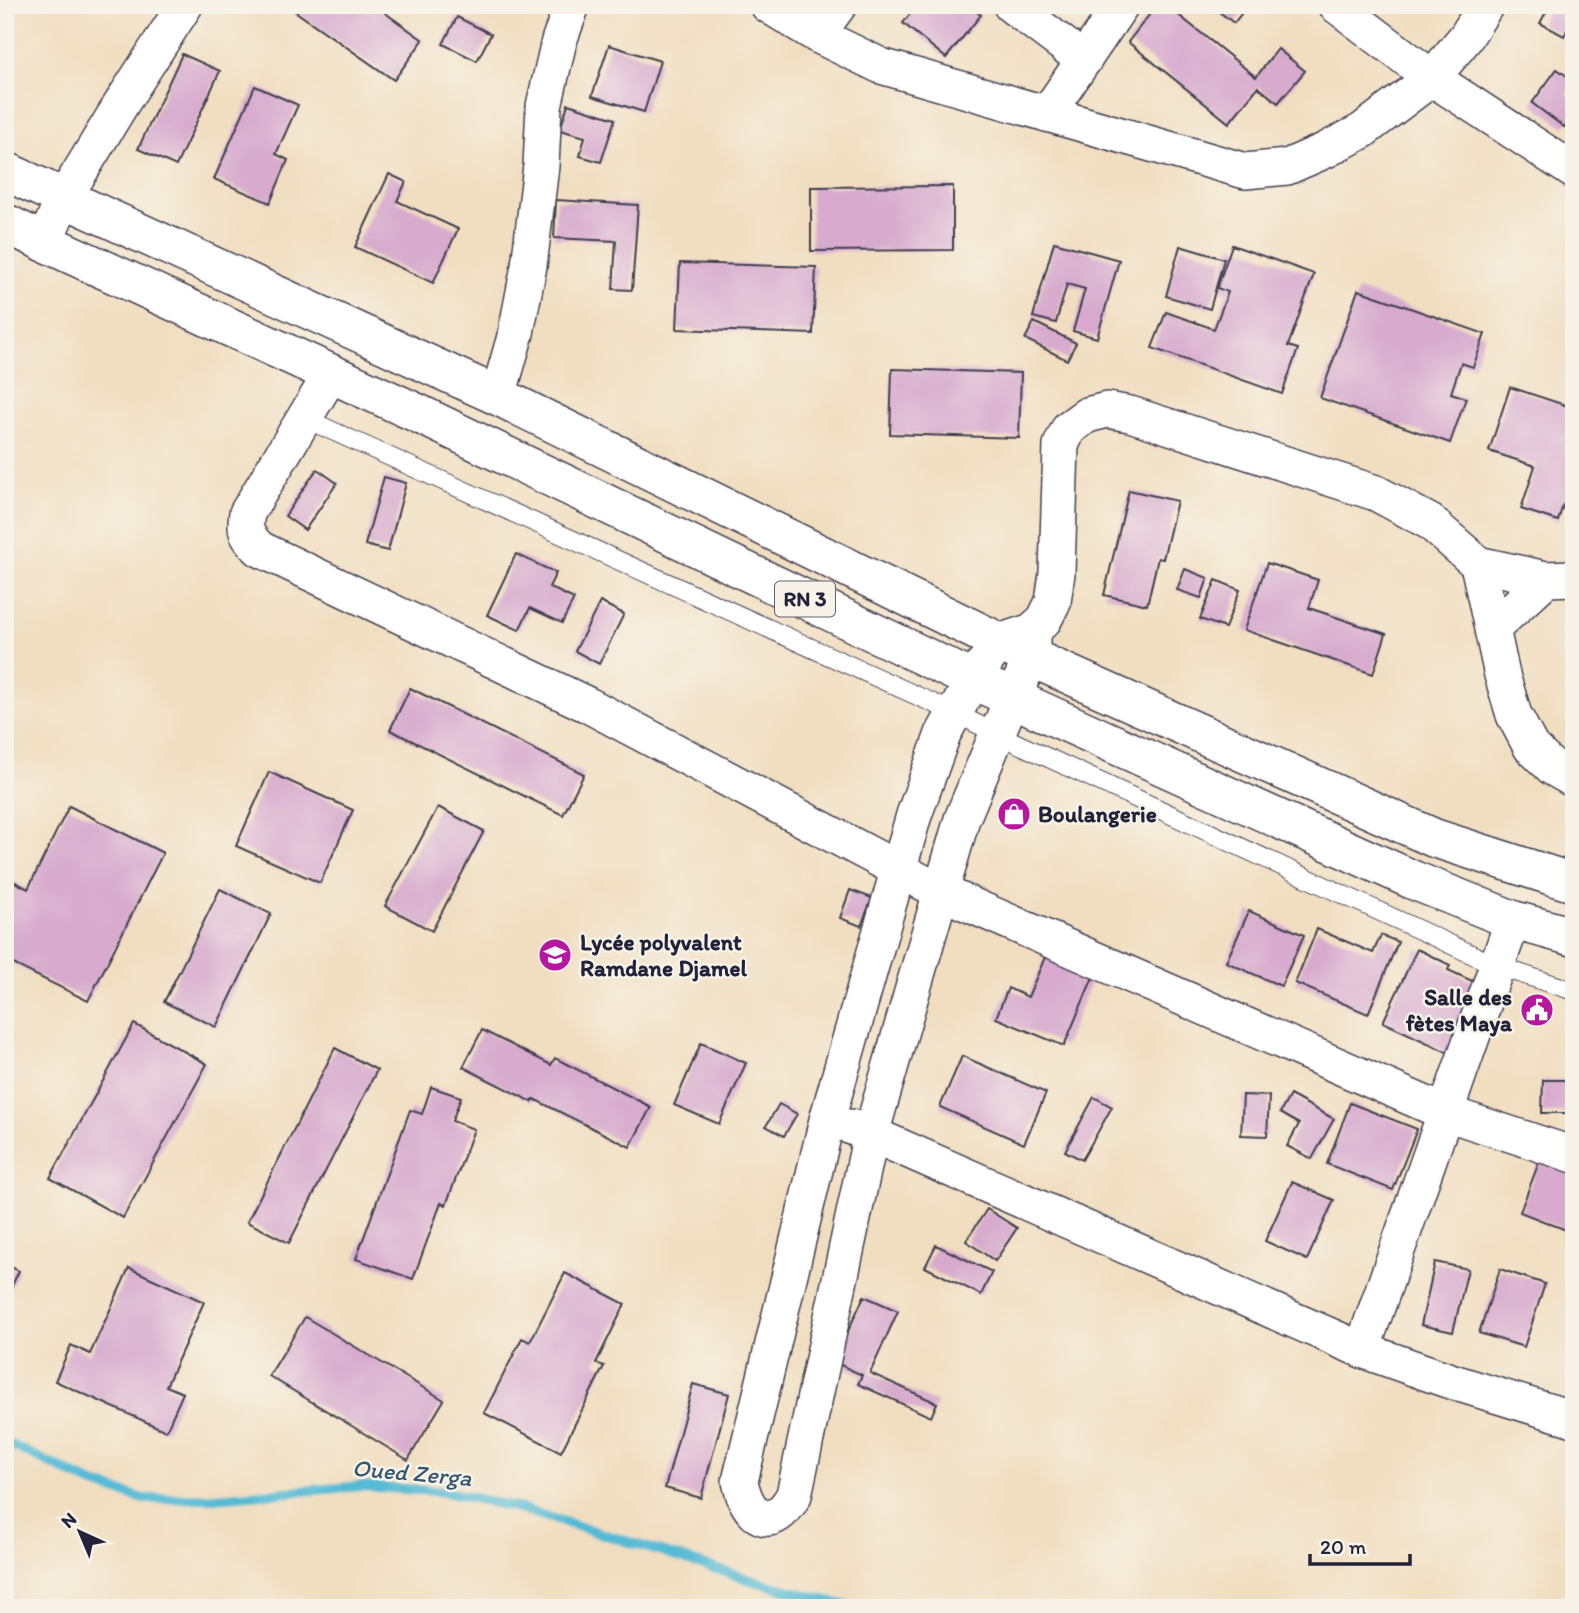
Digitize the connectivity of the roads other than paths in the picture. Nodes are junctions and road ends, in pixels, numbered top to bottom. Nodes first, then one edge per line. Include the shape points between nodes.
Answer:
1 (185, 5) edge
2 (572, 5) edge
3 (768, 5) edge
4 (839, 5) edge
5 (1011, 5) edge
6 (1121, 5) edge
7 (1336, 5) edge
8 (1486, 5) edge
9 (817, 35) junction
10 (1084, 60) junction
11 (1432, 78) junction
12 (1047, 114) junction
13 (5, 170) edge
14 (1574, 171) edge
15 (64, 198) junction
16 (5, 223) edge
17 (44, 242) junction
18 (331, 374) junction
19 (498, 396) junction
20 (303, 418) junction
21 (1478, 564) junction
22 (1560, 578) edge
23 (1493, 628) junction
24 (1021, 644) junction
25 (973, 680) junction
26 (1012, 698) junction
27 (955, 713) junction
28 (997, 734) junction
29 (1574, 780) edge
30 (898, 871) junction
31 (1574, 883) edge
32 (941, 892) junction
33 (1513, 920) junction
34 (1574, 937) edge
35 (1497, 965) junction
36 (1574, 991) edge
37 (1446, 1113) junction
38 (827, 1120) junction
39 (872, 1134) junction
40 (1574, 1155) edge
41 (1362, 1350) junction
42 (766, 1376) junction
43 (816, 1389) junction
44 (1574, 1419) edge

1 - 15 street
2 - 19 street via 544,106 529,266
3 - 9 street
4 - 9 street
5 - 10 street
6 - 10 street
7 - 11 street
8 - 11 street
9 - 12 street via 881,66
10 - 12 street
11 - 12 street via 1362,131 1326,150 1287,167 1245,171
11 - 14 street
13 - 15 main road, RN 3
15 - 17 street
15 - 19 main road, RN 3
16 - 17 main road, RN 3
17 - 18 main road, RN 3
18 - 20 street
18 - 25 main road, RN 3
19 - 24 main road, RN 3
20 - 27 lane
20 - 30 street via 247,513 249,538 260,549 588,705
21 - 22 street
21 - 23 street
21 - 24 street via 1430,522 1376,493 1107,410 1087,415 1069,428 1061,445 1054,602
22 - 23 street
23 - 29 street via 1514,715 1531,747
24 - 25 street
24 - 26 street
24 - 31 main road, RN 3 via 1434,838
25 - 26 main road, RN 3
25 - 27 street
26 - 28 street
26 - 33 main road, RN 3 via 1413,880
27 - 28 lane
27 - 30 street via 943,734
28 - 32 street via 962,819
28 - 35 lane
30 - 32 street
30 - 38 street
32 - 37 street
32 - 39 street
33 - 34 main road, RN 3
33 - 35 street
35 - 36 lane
35 - 37 street
37 - 40 street
37 - 41 street
38 - 39 street
38 - 42 street
39 - 41 street
39 - 43 street
41 - 44 street
42 - 43 street
42 - 43 street via 740,1481 749,1506 766,1519 782,1511 794,1495

